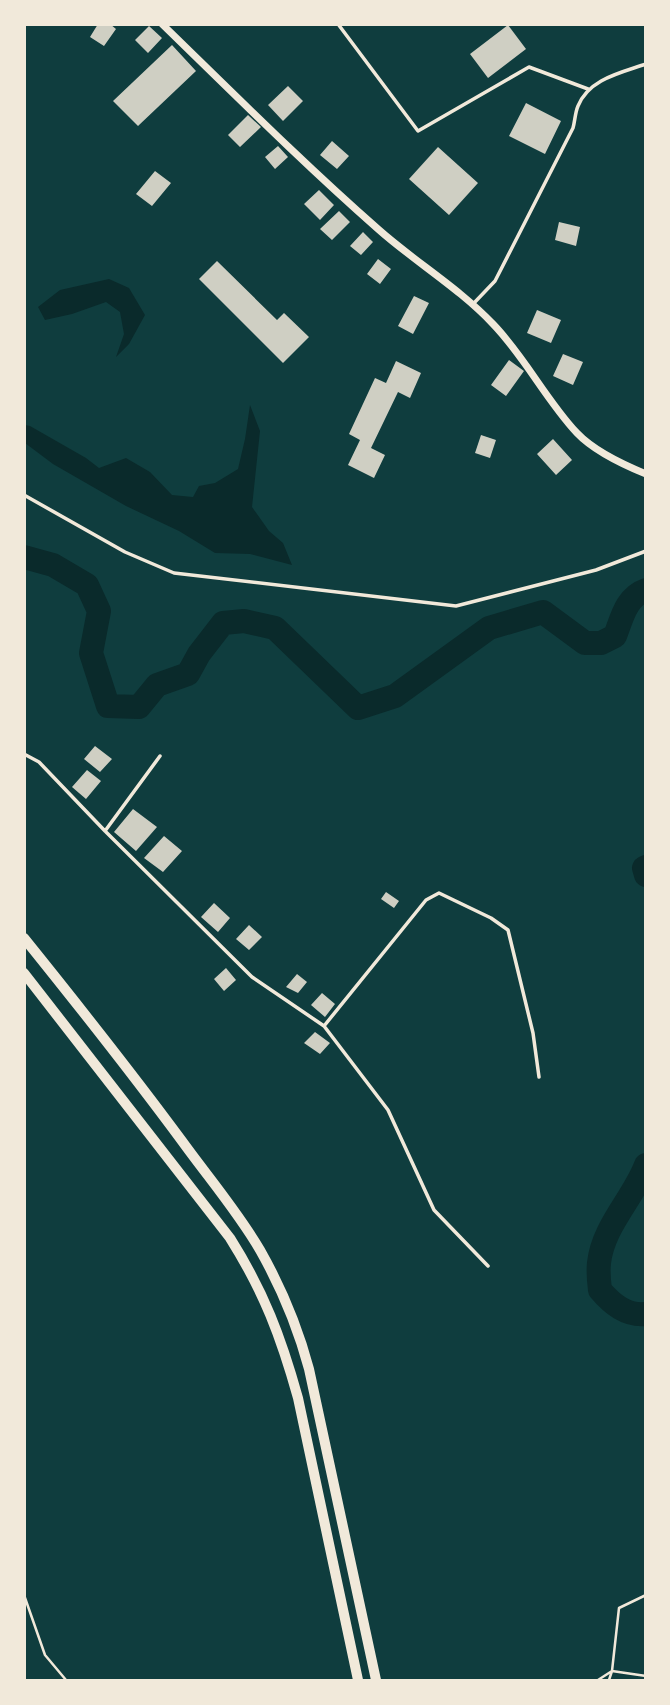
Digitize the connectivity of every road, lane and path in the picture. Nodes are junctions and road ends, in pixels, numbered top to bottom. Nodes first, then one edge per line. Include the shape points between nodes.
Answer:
1 (162, 24) edge
2 (338, 24) edge
3 (646, 64) edge
4 (588, 89) junction
5 (472, 304) junction
6 (646, 474) edge
7 (24, 495) edge
8 (646, 551) edge
9 (24, 754) edge
10 (160, 757) dead end
11 (104, 831) junction
12 (24, 938) edge
13 (24, 973) edge
14 (324, 1026) junction
15 (539, 1077) dead end
16 (488, 1266) dead end
17 (24, 1595) edge
18 (646, 1595) edge
19 (612, 1671) junction
20 (646, 1676) edge
21 (66, 1681) edge
22 (358, 1681) edge
23 (376, 1681) edge
24 (598, 1681) edge
25 (609, 1681) edge

1 - 5 street via 379,231
2 - 4 lane via 418,131 529,67
3 - 4 lane
4 - 5 lane via 573,128 495,281
5 - 6 street via 516,350 579,435
7 - 8 lane via 125,552 174,573 456,606 596,570
9 - 11 lane via 39,762
10 - 11 lane
11 - 14 lane via 252,977
12 - 23 main road via 226,1201 275,1278 309,1369
13 - 22 main road via 230,1238 268,1306 298,1398
14 - 15 lane via 426,900 439,893 508,930
14 - 16 lane via 388,1110 434,1210
17 - 21 path via 46,1655
18 - 19 path via 620,1608
19 - 20 path
19 - 24 path
19 - 25 path

